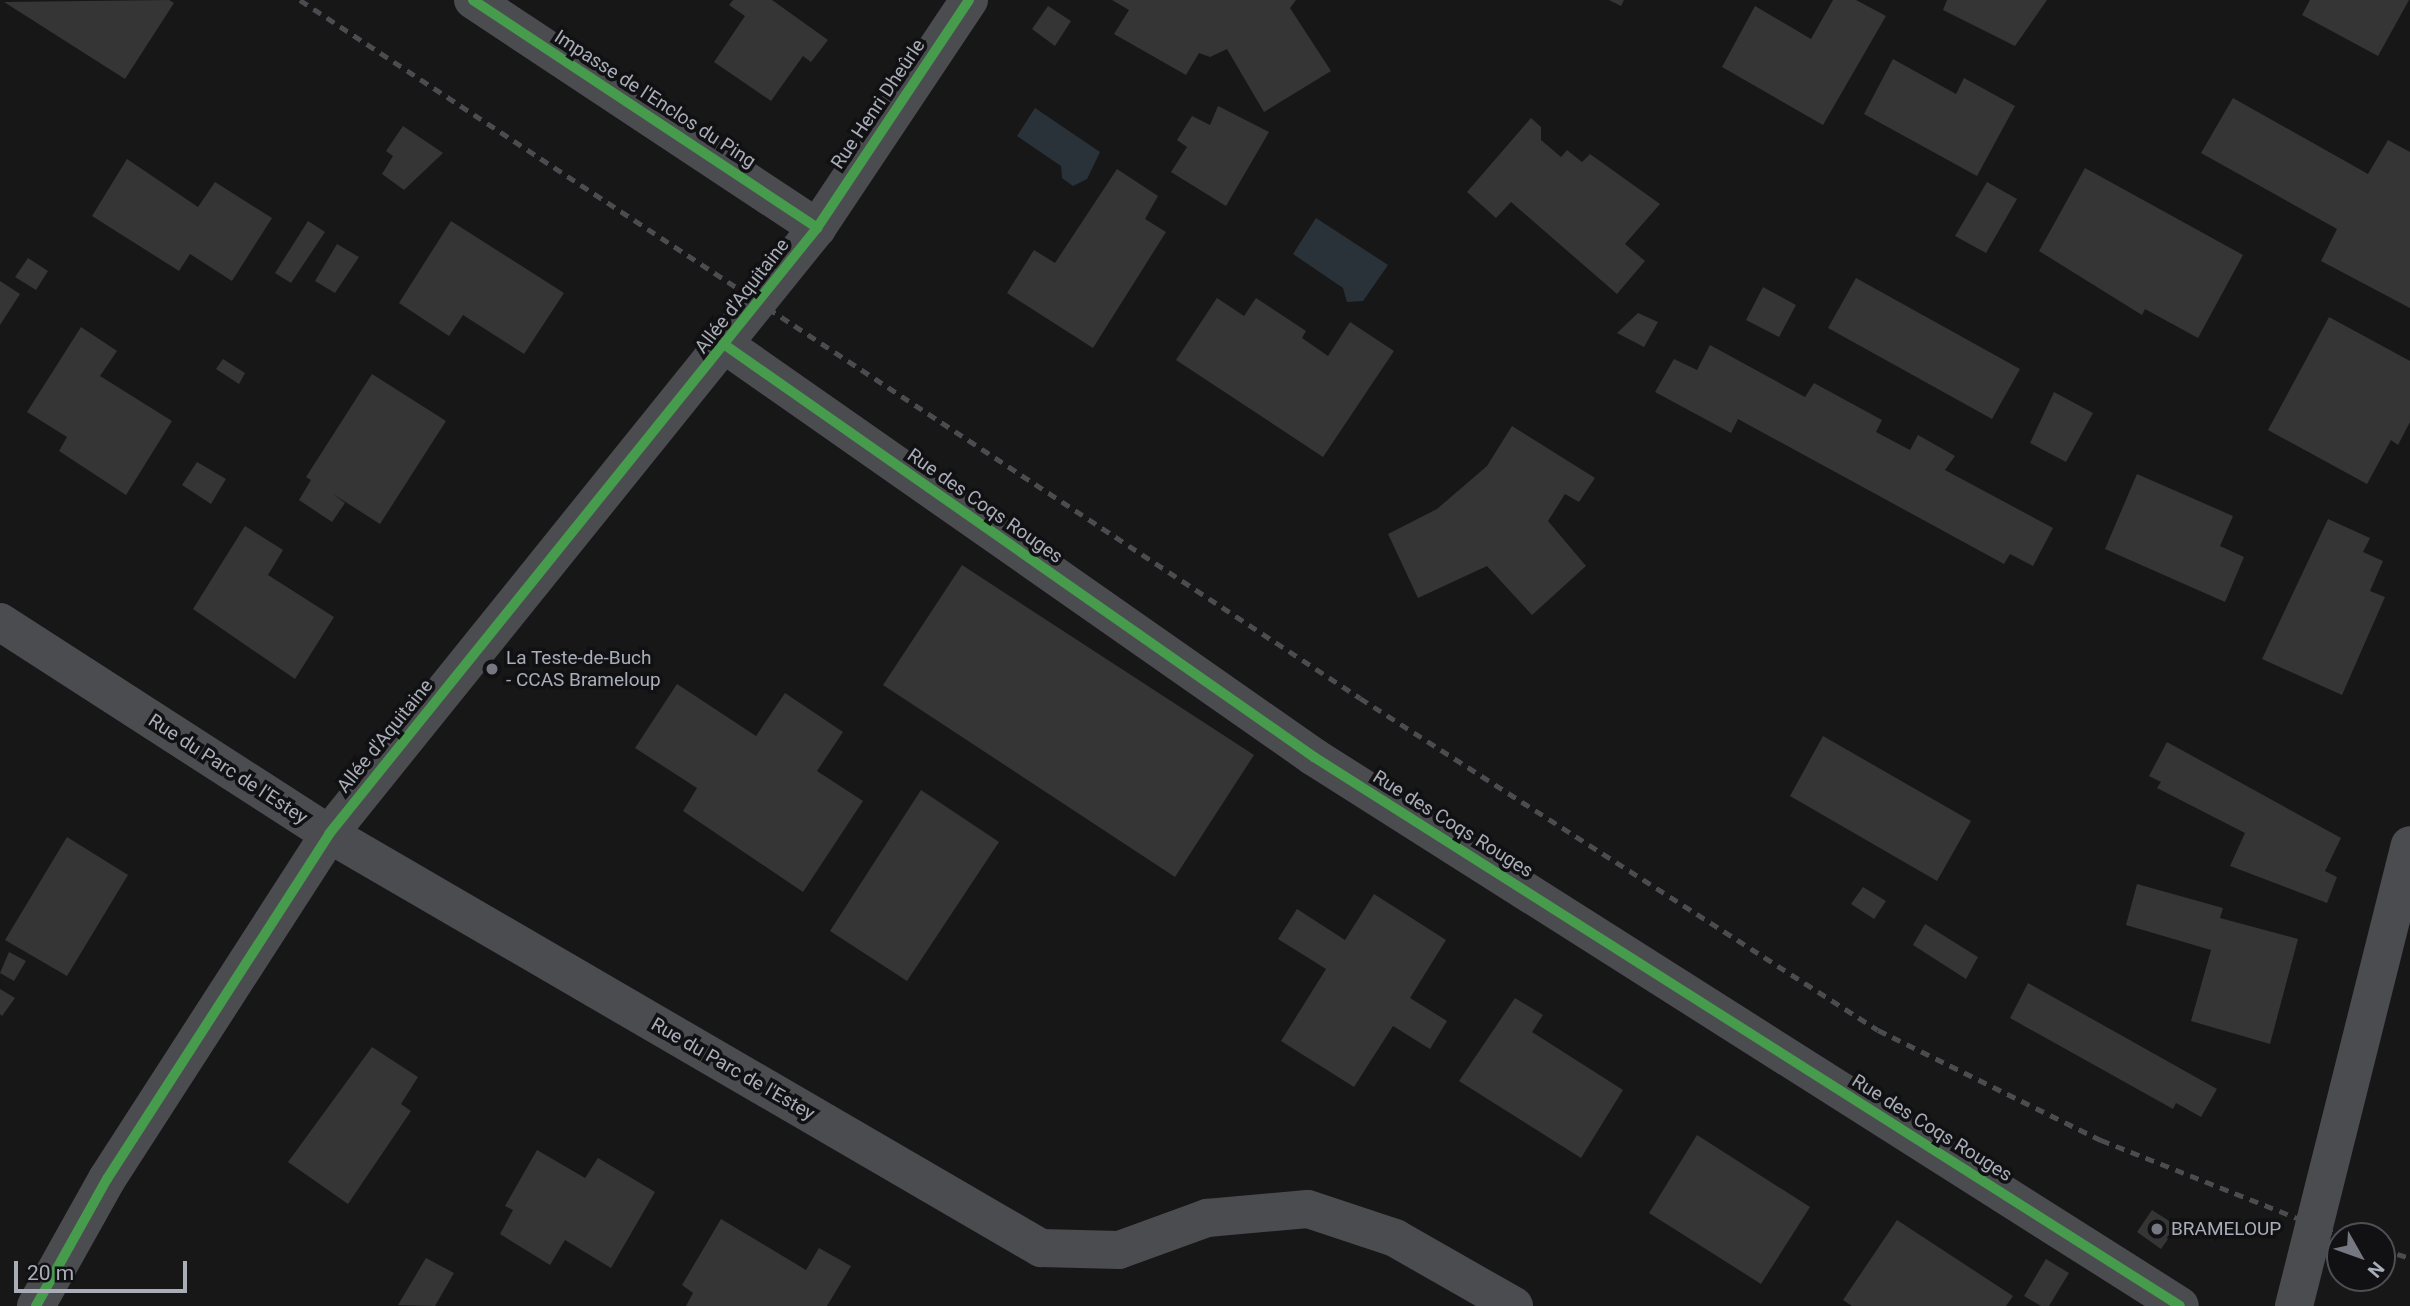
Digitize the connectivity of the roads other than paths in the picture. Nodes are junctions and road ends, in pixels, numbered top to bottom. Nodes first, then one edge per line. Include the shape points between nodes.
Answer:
1 (473, 0) edge
2 (968, 0) edge
3 (817, 228) junction
4 (725, 345) junction
5 (0, 622) edge
6 (329, 834) junction
7 (2410, 845) edge
8 (36, 1306) edge
9 (1514, 1306) edge
10 (2180, 1306) edge
11 (2294, 1306) edge

1 - 3 street, Impasse de l'Enclos du Ping
2 - 3 street, Rue Henri Dheûrle
3 - 4 street, Allée d'Aquitaine
4 - 6 street, Allée d'Aquitaine
4 - 10 street, Rue des Coqs Rouges via 1314,757
5 - 6 street, Rue du Parc de l'Estey
6 - 8 street, Allée d'Aquitaine via 107,1179
6 - 9 street, Rue du Parc de l'Estey via 1041,1248 1119,1250 1207,1218 1308,1209 1395,1238
7 - 11 street

